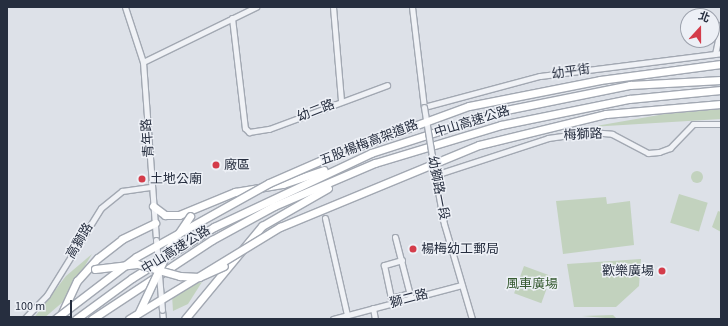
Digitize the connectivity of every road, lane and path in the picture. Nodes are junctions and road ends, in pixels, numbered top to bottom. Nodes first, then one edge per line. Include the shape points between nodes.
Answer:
1 (125, 7) edge
2 (256, 7) edge
3 (333, 7) edge
4 (412, 7) edge
5 (232, 18) junction
6 (721, 25) edge
7 (721, 53) edge
8 (715, 54) junction
9 (143, 62) junction
10 (721, 64) edge
11 (721, 80) edge
12 (387, 85) dead end
13 (721, 90) edge
14 (341, 101) junction
15 (721, 104) edge
16 (424, 107) junction
17 (721, 124) edge
18 (371, 153) junction
19 (364, 168) junction
20 (435, 175) junction
21 (152, 188) junction
22 (206, 203) junction
23 (153, 206) junction
24 (325, 218) dead end
25 (155, 223) junction
26 (395, 237) dead end
27 (235, 258) junction
28 (402, 260) junction
29 (158, 269) junction
30 (84, 274) junction
31 (462, 285) junction
32 (410, 296) junction
33 (372, 308) junction
34 (347, 315) junction
35 (24, 319) edge
36 (55, 319) edge
37 (60, 319) edge
38 (76, 319) edge
39 (92, 319) edge
40 (129, 319) edge
41 (135, 319) edge
42 (162, 319) edge
43 (185, 319) edge
44 (333, 319) edge
45 (375, 319) edge
46 (472, 319) edge

1 - 9 street, 青年路
2 - 5 street
3 - 14 street
4 - 16 street, 幼獅路一段
5 - 9 street
5 - 14 street, 幼二路 via 245,128 260,131
6 - 8 street
7 - 8 street, 幼平街
8 - 16 street, 幼平街 via 540,76
9 - 21 street, 青年路
10 - 36 highway, 五股楊梅高架道路, bridge via 600,80 469,106 324,159 268,184 136,258
11 - 18 highway, 中山高速公路 via 630,85 501,111
12 - 14 street, 幼二路
13 - 19 highway, 中山高速公路 via 629,99 501,125
15 - 40 highway, bridge via 606,114 480,145 280,227
16 - 20 street, 幼獅路一段, bridge
17 - 20 street, 梅獅路 via 693,124 670,148 659,152 648,153 612,134 591,132 548,138
18 - 22 highway via 283,184 235,192
18 - 38 highway, 中山高速公路 via 214,227 132,278
19 - 27 highway via 262,226
19 - 39 highway, 中山高速公路 via 274,206 212,240
20 - 31 street, 幼獅路一段
21 - 23 street, 青年路
21 - 35 street, 高獅路 via 122,191 101,208 47,295
22 - 23 highway via 172,216
22 - 29 highway, bridge via 190,216
23 - 25 street, 青年路
24 - 34 street
25 - 29 street, 青年路, bridge
25 - 30 highway via 122,239
26 - 28 street
27 - 29 highway, bridge via 199,277 180,276
27 - 43 highway
28 - 32 street
28 - 32 street via 384,265 391,298
29 - 30 highway, bridge via 120,264
29 - 41 highway, bridge
29 - 42 street, 青年路, bridge
30 - 37 highway via 72,290
31 - 32 street, 獅二路
31 - 46 street, 幼獅路一段
32 - 33 street, 獅二路
33 - 34 street, 獅二路
33 - 45 street
34 - 44 street, 獅二路

